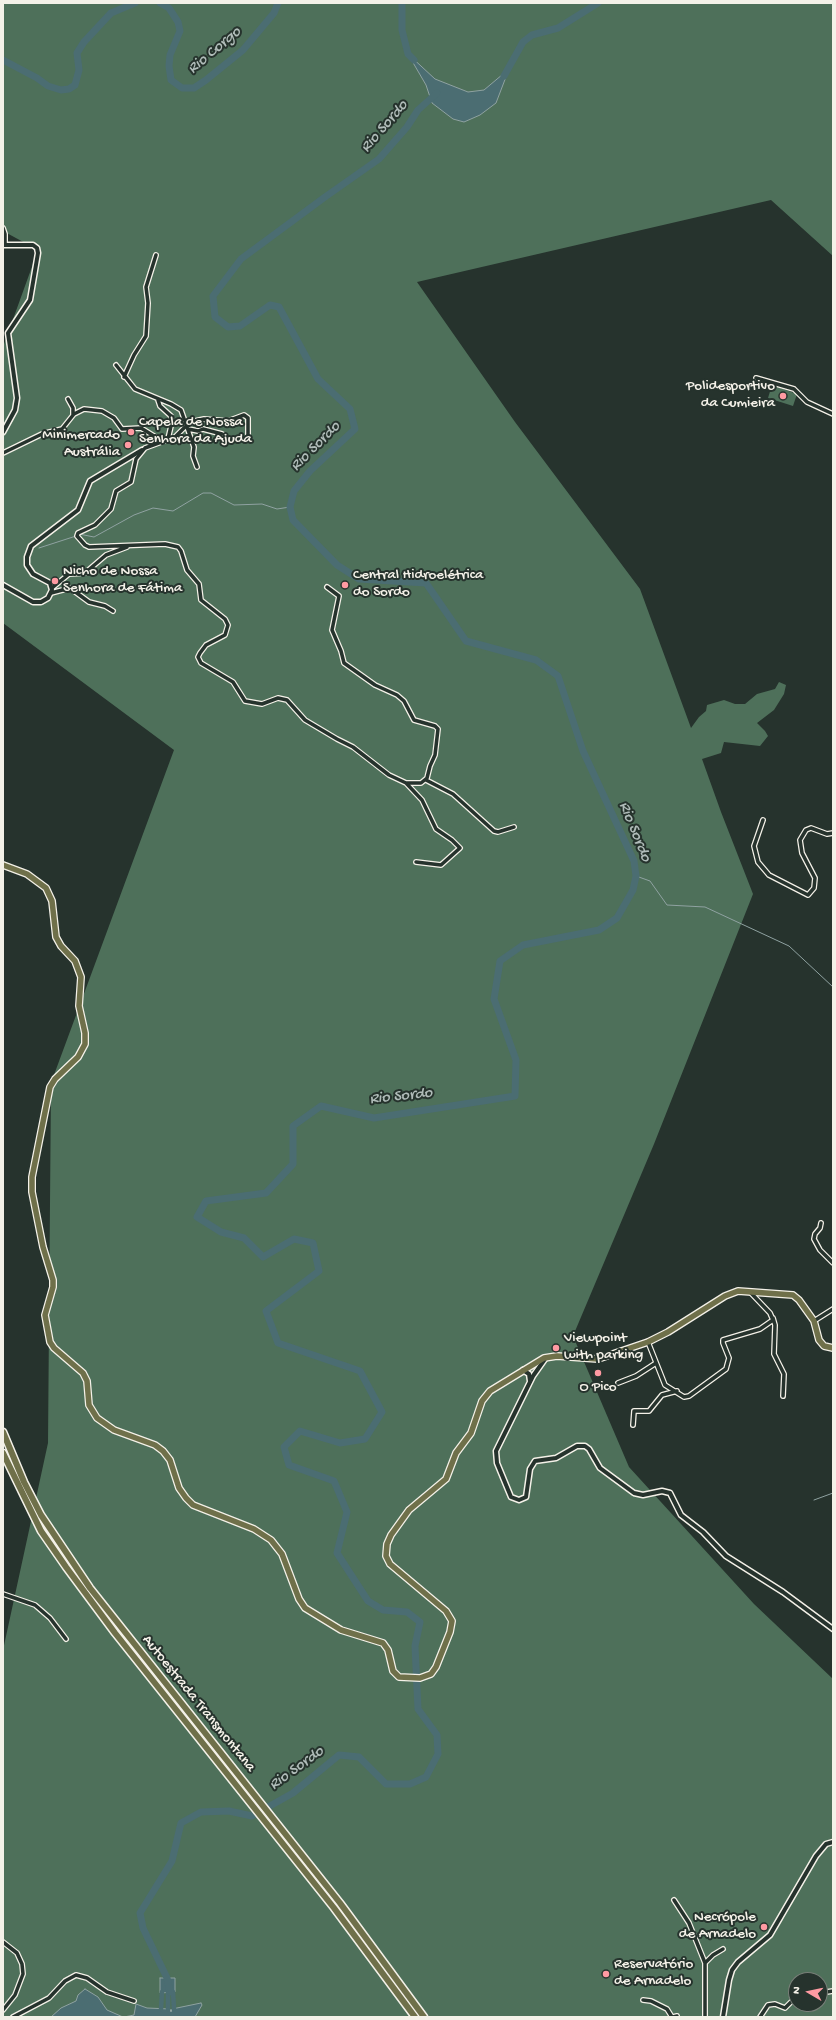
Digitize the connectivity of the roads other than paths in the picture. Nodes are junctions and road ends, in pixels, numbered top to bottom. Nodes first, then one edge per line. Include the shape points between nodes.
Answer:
1 (3, 228) edge
2 (4, 245) edge
3 (156, 255) dead end
4 (116, 365) dead end
5 (124, 377) junction
6 (756, 378) dead end
7 (68, 399) dead end
8 (158, 400) junction
9 (833, 414) edge
10 (73, 415) junction
11 (187, 425) junction
12 (188, 429) junction
13 (3, 432) edge
14 (222, 434) dead end
15 (168, 439) junction
16 (248, 439) dead end
17 (162, 441) junction
18 (142, 450) junction
19 (3, 453) edge
20 (197, 467) dead end
21 (134, 545) junction
22 (3, 585) edge
23 (327, 587) dead end
24 (52, 588) junction
25 (51, 593) junction
26 (113, 611) dead end
27 (426, 780) junction
28 (406, 783) junction
29 (763, 820) dead end
30 (514, 827) dead end
31 (833, 833) edge
32 (416, 862) dead end
33 (3, 865) edge
34 (821, 1223) dead end
35 (833, 1263) edge
36 (749, 1292) junction
37 (833, 1309) edge
38 (773, 1318) junction
39 (814, 1321) junction
40 (648, 1342) junction
41 (833, 1348) edge
42 (547, 1357) junction
43 (656, 1363) junction
44 (523, 1370) junction
45 (530, 1381) junction
46 (618, 1384) dead end
47 (677, 1391) junction
48 (783, 1396) dead end
49 (633, 1425) dead end
50 (3, 1432) edge
51 (3, 1453) edge
52 (3, 1594) edge
53 (833, 1629) edge
54 (66, 1639) dead end
55 (833, 1842) edge
56 (674, 1900) dead end
57 (3, 1942) edge
58 (723, 1949) dead end
59 (705, 1963) junction
60 (643, 2000) dead end
61 (134, 2001) dead end
62 (788, 2006) edge
63 (3, 2010) edge
64 (13, 2017) edge
65 (415, 2017) edge
66 (424, 2017) edge
67 (674, 2017) edge
68 (705, 2017) edge
69 (723, 2017) edge
70 (760, 2017) edge

1 - 2 street
2 - 13 street via 32,245 37,248 38,255 29,303 8,333 17,398 14,412
3 - 5 street via 146,287 147,334
4 - 5 street
5 - 8 street via 135,389
6 - 9 street via 794,389 807,402
7 - 10 street
8 - 11 street via 178,408
8 - 15 street via 171,416
10 - 17 street via 84,409 102,411 114,418 122,429 141,428
10 - 19 street via 62,429 42,434
11 - 12 street
11 - 15 street via 175,437
11 - 16 street via 201,419 228,421 245,415 248,420
12 - 14 street
12 - 20 street
15 - 17 street
17 - 18 street
18 - 21 street via 136,459 131,482 116,491 111,509 94,526 77,534 84,545 89,547
18 - 24 street via 90,481 83,502 76,512 37,541 29,551 26,562 31,572 48,582
21 - 24 street via 108,554 85,573 69,574
21 - 28 street via 168,544 179,548 187,570 198,584 202,601 227,622 225,635 207,645 200,653 199,659 202,664 232,681 246,702 263,704 279,698 288,700 305,720 353,747 386,773
22 - 25 street via 36,603 44,602
23 - 27 street via 339,596 332,630 344,664 375,686 397,694 414,720 438,729 435,755
24 - 25 street
25 - 26 street via 70,588 89,602
27 - 28 street via 418,785
27 - 30 street via 453,794 494,831
28 - 32 street via 422,800 436,829 460,848 441,865
29 - 31 street via 754,846 758,862 769,875 808,895 814,888 815,878 802,852 800,840 806,830 812,828 827,834
33 - 44 main road via 27,874 46,889 52,902 56,939 75,961 81,977 79,1006 85,1033 84,1044 78,1057 50,1087 32,1177 32,1189 43,1247 53,1280 45,1315 51,1344 83,1373 90,1407 97,1418 116,1431 155,1445 163,1451 170,1460 179,1488 193,1505 254,1529 271,1540 283,1556 299,1599 305,1608 344,1631 383,1643 396,1675 405,1678 427,1676 436,1666 450,1630 451,1620 446,1611 391,1565 386,1556 387,1544 408,1512 447,1478 456,1453 472,1430 485,1395
34 - 35 street via 814,1240
36 - 38 street
36 - 39 main road via 793,1295
36 - 40 main road via 738,1291 727,1295 671,1331
37 - 39 street
38 - 47 street via 771,1323 760,1329 723,1340 729,1360 722,1373 689,1396
38 - 48 street via 774,1354 784,1374
39 - 41 main road via 819,1340 824,1346
40 - 42 main road via 598,1359
40 - 43 street
42 - 44 main road
42 - 45 street
43 - 46 street
43 - 47 street via 665,1385
44 - 45 street via 529,1374
45 - 53 street via 496,1452 497,1463 511,1497 519,1500 526,1497 530,1469 535,1461 556,1458 577,1446 584,1446 589,1449 600,1468 634,1493 643,1495 670,1492 681,1515 703,1532 728,1559 783,1592
47 - 49 street via 662,1395 649,1411 634,1411
50 - 66 highway, Autoestrada Transmontana via 28,1489 60,1546 90,1588 340,1903
51 - 65 highway, Autoestrada Transmontana via 18,1487 46,1537 115,1633 334,1908
52 - 54 street via 35,1605 50,1618
55 - 69 street via 826,1844 816,1856 770,1935 732,1970 728,1980
56 - 59 street via 689,1923
57 - 63 street via 17,1953 23,1974 15,1995
58 - 59 street
59 - 68 street
60 - 67 street via 667,2009
61 - 64 street via 107,1992 87,1978 76,1975 65,1981 49,1998
62 - 70 street via 786,2008 775,2004 768,2005

